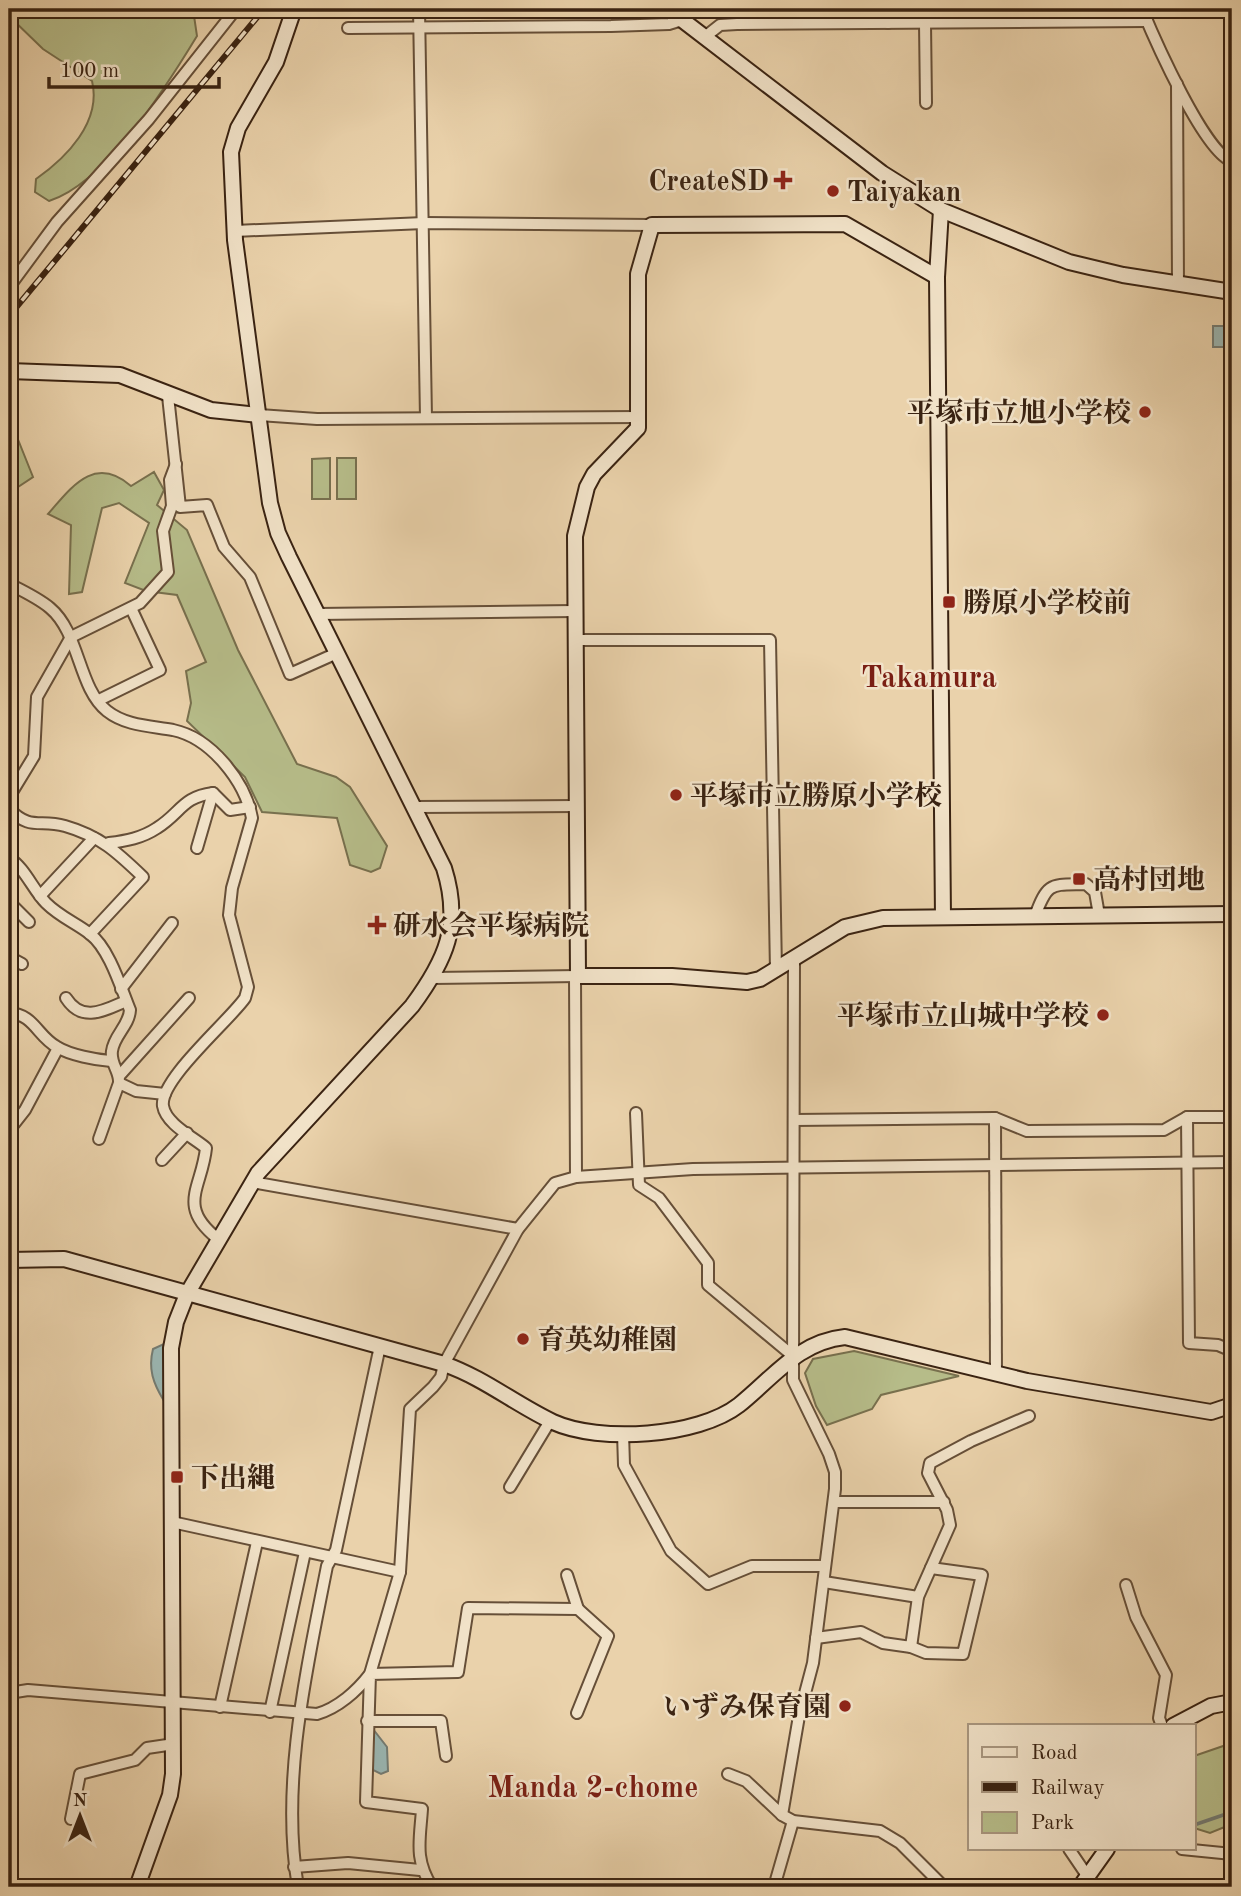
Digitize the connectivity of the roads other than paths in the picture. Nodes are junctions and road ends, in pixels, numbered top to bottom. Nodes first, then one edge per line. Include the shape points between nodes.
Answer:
1 (236, 9) edge
2 (294, 9) edge
3 (419, 9) edge
4 (668, 9) edge
5 (888, 9) edge
6 (985, 9) edge
7 (1142, 9) edge
8 (682, 20) junction
9 (1147, 21) junction
10 (986, 22) junction
11 (888, 23) junction
12 (925, 23) junction
13 (348, 28) dead end
14 (419, 28) junction
15 (706, 36) junction
16 (1177, 84) junction
17 (926, 103) dead end
18 (1232, 161) edge
19 (941, 210) junction
20 (424, 223) junction
21 (652, 225) junction
22 (235, 231) junction
23 (937, 277) junction
24 (1178, 285) junction
25 (9, 287) edge
26 (1232, 292) edge
27 (9, 371) edge
28 (168, 396) junction
29 (259, 415) junction
30 (640, 417) junction
31 (426, 418) junction
32 (176, 464) junction
33 (9, 584) edge
34 (131, 608) junction
35 (575, 611) junction
36 (317, 614) junction
37 (71, 637) junction
38 (575, 640) junction
39 (337, 653) junction
40 (99, 700) junction
41 (213, 793) junction
42 (9, 797) edge
43 (575, 806) junction
44 (250, 807) junction
45 (415, 807) junction
46 (9, 809) edge
47 (94, 838) junction
48 (108, 843) junction
49 (197, 848) dead end
50 (9, 858) edge
51 (40, 896) junction
52 (9, 902) edge
53 (1232, 914) edge
54 (1099, 915) junction
55 (1035, 916) junction
56 (943, 917) junction
57 (29, 922) dead end
58 (172, 923) dead end
59 (90, 934) junction
60 (9, 957) edge
61 (794, 959) junction
62 (22, 964) dead end
63 (776, 971) junction
64 (577, 976) junction
65 (433, 978) junction
66 (121, 989) junction
67 (65, 998) dead end
68 (189, 998) dead end
69 (126, 1001) junction
70 (9, 1013) edge
71 (58, 1048) junction
72 (111, 1060) junction
73 (119, 1079) junction
74 (165, 1094) junction
75 (636, 1113) dead end
76 (1187, 1117) junction
77 (1232, 1117) edge
78 (995, 1118) junction
79 (794, 1120) junction
80 (14, 1124) dead end
81 (187, 1133) junction
82 (99, 1139) dead end
83 (162, 1160) dead end
84 (1232, 1162) edge
85 (995, 1165) junction
86 (1188, 1165) junction
87 (793, 1169) junction
88 (636, 1173) junction
89 (576, 1177) junction
90 (252, 1182) junction
91 (518, 1229) junction
92 (218, 1239) junction
93 (9, 1260) edge
94 (187, 1294) junction
95 (380, 1346) junction
96 (1232, 1351) edge
97 (793, 1356) junction
98 (444, 1364) junction
99 (996, 1374) junction
100 (1232, 1405) edge
101 (1029, 1416) dead end
102 (550, 1421) junction
103 (623, 1433) junction
104 (510, 1487) dead end
105 (834, 1502) junction
106 (944, 1502) junction
107 (172, 1522) junction
108 (257, 1542) junction
109 (305, 1552) junction
110 (329, 1558) junction
111 (824, 1566) junction
112 (931, 1567) junction
113 (400, 1572) junction
114 (567, 1574) dead end
115 (824, 1582) junction
116 (1126, 1585) dead end
117 (918, 1597) junction
118 (578, 1609) junction
119 (816, 1639) junction
120 (911, 1647) junction
121 (370, 1674) junction
122 (9, 1693) edge
123 (173, 1702) junction
124 (1232, 1702) edge
125 (220, 1707) junction
126 (270, 1712) junction
127 (577, 1713) dead end
128 (299, 1714) junction
129 (367, 1721) junction
130 (1161, 1724) edge
131 (1177, 1724) edge
132 (174, 1744) junction
133 (446, 1756) dead end
134 (728, 1774) dead end
135 (782, 1815) junction
136 (71, 1819) dead end
137 (793, 1821) junction
138 (1069, 1850) edge
139 (1106, 1850) edge
140 (1192, 1850) edge
141 (1232, 1854) edge
142 (294, 1867) junction
143 (421, 1870) junction
144 (1084, 1882) edge
145 (137, 1887) edge
146 (298, 1887) edge
147 (432, 1887) edge
148 (774, 1887) edge
149 (944, 1887) edge

1 - 25 street via 149,119 57,222
2 - 22 street via 276,62 238,128 231,152
3 - 14 street
4 - 8 street
5 - 11 street
6 - 10 street
7 - 9 street
8 - 14 street via 611,26
8 - 15 street
9 - 10 street
9 - 16 street
10 - 12 street
11 - 12 street
11 - 15 street via 720,25
12 - 17 street
13 - 14 street
14 - 20 street
15 - 19 street via 882,173
16 - 18 street via 1201,129
16 - 24 street
19 - 23 street
19 - 24 street via 1069,262
20 - 21 street
20 - 22 street
20 - 31 street
21 - 23 street via 845,224
21 - 30 street via 638,274
22 - 29 street
23 - 56 street
24 - 26 street
27 - 28 street via 120,375
28 - 29 street via 211,410
28 - 32 street
29 - 31 street
29 - 36 street via 278,533
30 - 31 street
30 - 35 street via 638,428 587,487 575,536
32 - 34 street via 170,480 172,506 163,531 168,572
32 - 39 street via 180,507 207,505 224,547 250,577 290,674
33 - 37 street via 52,609
34 - 37 street
34 - 40 street via 160,670
35 - 36 street
35 - 38 street
36 - 39 street
37 - 40 street
37 - 42 street via 37,697 34,756
38 - 43 street
38 - 63 street via 770,640
39 - 45 street
40 - 44 street via 107,711 136,725 192,737 237,779
41 - 44 street via 230,810
41 - 48 street via 195,795 151,832
41 - 49 street
43 - 45 street
43 - 64 street
44 - 74 street via 252,818 229,915 248,987 246,998 210,1034
45 - 65 street via 452,894 447,946
46 - 47 street via 21,821 66,826
47 - 48 street
47 - 51 street
48 - 59 street via 142,877
50 - 51 street
51 - 59 street
52 - 57 street
53 - 54 street
54 - 55 street
54 - 55 street via 1095,892 1086,884 1052,885 1045,890
55 - 56 street
56 - 61 street via 863,920
58 - 66 street
59 - 66 street via 102,947
60 - 62 street
61 - 63 street
61 - 79 street
63 - 64 street via 747,982
64 - 65 street
64 - 89 street
65 - 90 street
66 - 69 street
67 - 69 street via 73,1009 87,1014
68 - 73 street
69 - 72 street via 130,1018 114,1040
70 - 71 street via 33,1021
71 - 72 street
71 - 80 street
72 - 73 street
73 - 74 street via 136,1090
73 - 82 street
74 - 81 street via 163,1106 170,1121
75 - 88 street
76 - 77 street
76 - 78 street via 1164,1130 1027,1131
76 - 86 street
78 - 79 street
78 - 85 street
79 - 87 street
81 - 83 street
81 - 92 street via 206,1148 195,1185 195,1210
84 - 86 street
85 - 86 street
85 - 87 street
85 - 99 street
86 - 96 street via 1189,1343
87 - 88 street
87 - 97 street
88 - 89 street
88 - 97 street via 639,1185 659,1198 708,1262 708,1285
89 - 91 street via 555,1183
90 - 91 street
90 - 92 street
91 - 98 street
92 - 94 street
93 - 94 street via 64,1259
94 - 95 street
94 - 107 street via 171,1348
95 - 98 street
95 - 110 street via 336,1550
97 - 99 street via 831,1338 845,1337
97 - 103 street via 722,1415 664,1432
97 - 105 street via 793,1380 835,1472
98 - 102 street via 474,1374
98 - 113 street via 441,1377 408,1417
99 - 100 street via 1183,1409 1211,1412
101 - 106 street via 930,1463 928,1473
102 - 103 street via 574,1430
102 - 104 street
103 - 111 street via 624,1465 671,1551 708,1584 752,1566
105 - 106 street
105 - 111 street
106 - 112 street via 950,1525
107 - 108 street
107 - 123 street
108 - 109 street
108 - 125 street
109 - 110 street
109 - 126 street
110 - 113 street
110 - 128 street
111 - 115 street
112 - 117 street
112 - 120 street via 982,1575 963,1654 926,1653
113 - 121 street
114 - 118 street
115 - 117 street
115 - 119 street
116 - 130 street via 1136,1617 1166,1675
117 - 120 street
118 - 121 street via 468,1608 458,1672
118 - 127 street via 608,1636
119 - 120 street via 861,1632 883,1643
119 - 135 street
121 - 128 street via 331,1710
121 - 129 street
122 - 123 street via 27,1690
123 - 125 street
123 - 132 street
124 - 131 street via 1211,1706
125 - 126 street
126 - 128 street
128 - 142 street
129 - 133 street via 441,1721
129 - 143 street via 366,1802 422,1809
132 - 136 street via 147,1748 135,1760 80,1774
132 - 145 street via 170,1795
134 - 135 street via 740,1777
135 - 137 street
137 - 148 street
137 - 149 street via 880,1831 900,1843
138 - 144 street
139 - 144 street
140 - 141 street
142 - 143 street via 348,1863
142 - 146 street
143 - 147 street

